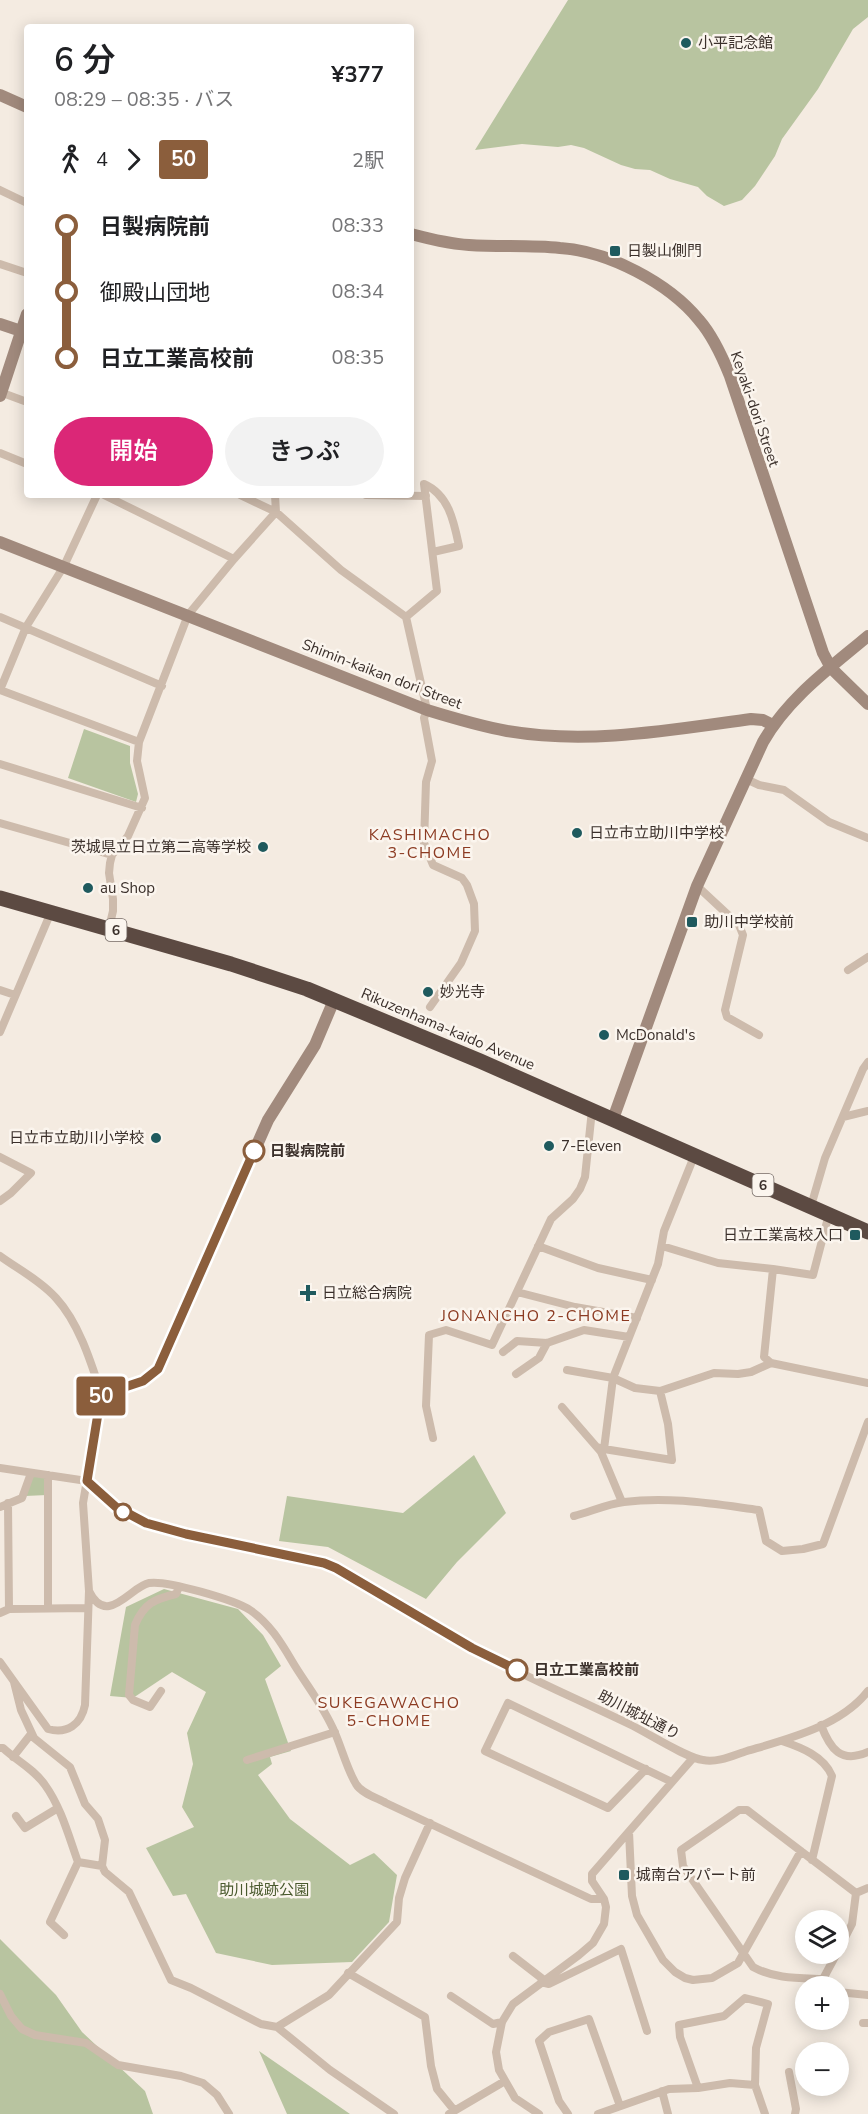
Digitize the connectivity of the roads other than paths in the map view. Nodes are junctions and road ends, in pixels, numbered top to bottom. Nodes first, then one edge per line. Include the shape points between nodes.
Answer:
1 (0, 95) edge
2 (24, 107) edge
3 (0, 190) edge
4 (24, 201) edge
5 (414, 235) edge
6 (0, 264) edge
7 (24, 272) edge
8 (0, 324) edge
9 (24, 332) edge
10 (0, 394) edge
11 (24, 401) edge
12 (0, 453) edge
13 (24, 463) edge
14 (414, 496) edge
15 (426, 496) junction
16 (96, 498) edge
17 (110, 498) edge
18 (246, 498) edge
19 (274, 498) edge
20 (276, 512) junction
21 (0, 542) edge
22 (433, 552) junction
23 (234, 559) junction
24 (64, 566) junction
25 (188, 615) junction
26 (406, 616) junction
27 (0, 617) edge
28 (26, 627) junction
29 (868, 636) edge
30 (831, 668) junction
31 (162, 686) junction
32 (0, 690) edge
33 (868, 704) edge
34 (427, 710) junction
35 (773, 725) junction
36 (139, 742) junction
37 (0, 764) edge
38 (746, 778) junction
39 (142, 808) junction
40 (0, 823) edge
41 (868, 838) edge
42 (112, 855) junction
43 (697, 886) junction
44 (0, 898) edge
45 (51, 912) junction
46 (109, 928) junction
47 (868, 957) edge
48 (848, 970) dead end
49 (0, 990) edge
50 (15, 994) junction
51 (334, 1000) junction
52 (430, 1007) dead end
53 (0, 1032) edge
54 (759, 1035) dead end
55 (868, 1062) edge
56 (592, 1110) junction
57 (868, 1111) edge
58 (843, 1117) junction
59 (613, 1119) junction
60 (694, 1154) junction
61 (0, 1157) edge
62 (0, 1201) edge
63 (811, 1206) junction
64 (829, 1214) junction
65 (868, 1232) edge
66 (538, 1246) junction
67 (662, 1246) junction
68 (0, 1256) edge
69 (773, 1269) junction
70 (652, 1280) junction
71 (517, 1292) junction
72 (637, 1318) junction
73 (629, 1337) junction
74 (547, 1343) junction
75 (503, 1352) dead end
76 (771, 1363) junction
77 (567, 1370) dead end
78 (516, 1374) dead end
79 (614, 1378) junction
80 (868, 1383) edge
81 (660, 1391) junction
82 (101, 1395) junction
83 (562, 1407) dead end
84 (868, 1422) edge
85 (434, 1438) dead end
86 (601, 1448) junction
87 (0, 1468) edge
88 (31, 1473) junction
89 (48, 1475) junction
90 (87, 1481) junction
91 (622, 1502) junction
92 (4, 1505) edge
93 (574, 1516) dead end
94 (178, 1587) junction
95 (89, 1590) junction
96 (48, 1608) junction
97 (87, 1608) junction
98 (4, 1611) edge
99 (0, 1662) edge
100 (14, 1682) junction
101 (161, 1691) dead end
102 (868, 1691) edge
103 (821, 1725) junction
104 (334, 1732) junction
105 (31, 1734) junction
106 (782, 1741) junction
107 (0, 1748) edge
108 (868, 1752) edge
109 (13, 1757) junction
110 (693, 1758) junction
111 (247, 1760) dead end
112 (646, 1769) junction
113 (672, 1782) junction
114 (58, 1808) junction
115 (16, 1816) dead end
116 (430, 1823) junction
117 (629, 1832) junction
118 (801, 1851) junction
119 (812, 1860) junction
120 (78, 1862) junction
121 (102, 1866) junction
122 (868, 1888) edge
123 (856, 1893) junction
124 (604, 1899) junction
125 (849, 1930) edge
126 (64, 1935) dead end
127 (513, 1956) dead end
128 (743, 1956) junction
129 (348, 1973) junction
130 (795, 1979) edge
131 (542, 1981) junction
132 (849, 1993) edge
133 (0, 1994) edge
134 (868, 1995) edge
135 (451, 1996) dead end
136 (502, 2022) junction
137 (277, 2027) junction
138 (647, 2031) dead end
139 (789, 2072) dead end
140 (505, 2081) junction
141 (755, 2085) junction
142 (698, 2088) junction
143 (662, 2091) junction
144 (620, 2106) junction
145 (452, 2112) edge
146 (229, 2114) edge
147 (394, 2114) edge
148 (539, 2114) edge
149 (568, 2114) edge
150 (598, 2114) edge
151 (668, 2114) edge
152 (765, 2114) edge
153 (795, 2114) edge

1 - 2 street
3 - 4 street
5 - 30 street, Keyaki-dori Street via 468,245 562,248 594,254 647,279 687,306 712,337 730,376 816,638
6 - 7 street
8 - 9 street
9 - 10 street
10 - 11 street
12 - 13 street
14 - 15 street
15 - 22 street
15 - 22 street via 424,484 443,498 459,546
16 - 24 street
17 - 23 street
18 - 20 street
19 - 20 street
20 - 23 street
20 - 26 street via 341,570
21 - 24 street, Shimin-kaikan dori Street
22 - 26 street via 437,591
23 - 25 street
24 - 25 street, Shimin-kaikan dori Street
24 - 28 street
25 - 31 street
25 - 34 street, Shimin-kaikan dori Street
26 - 34 street
27 - 28 street
28 - 31 street
28 - 32 street
29 - 30 street
30 - 33 street, Keyaki-dori Street
30 - 35 street via 789,705
31 - 36 street
32 - 36 street
34 - 35 street, Shimin-kaikan dori Street via 509,731 581,736 648,733 751,719
34 - 52 street via 424,718 432,761 426,782 424,843 432,864 462,878 467,885 474,904 475,931 461,963
35 - 38 street
36 - 39 street via 137,760 145,798
37 - 39 street
38 - 41 street via 784,790 829,822
38 - 43 street
39 - 42 street via 128,836
40 - 42 street
42 - 46 street via 109,873 113,911
43 - 54 street via 739,925 743,944 725,1010 727,1017
43 - 59 street
44 - 45 highway, Rikuzenhama-kaido Avenue / 6
45 - 46 highway, Rikuzenhama-kaido Avenue / 6
45 - 50 street
46 - 51 highway, Rikuzenhama-kaido Avenue / 6 via 263,974
47 - 48 street
49 - 50 street
50 - 53 street
51 - 56 highway, Rikuzenhama-kaido Avenue / 6
51 - 82 street via 315,1045 268,1120 158,1369 143,1381
55 - 58 street
56 - 59 highway, Rikuzenhama-kaido Avenue / 6
56 - 66 street via 585,1177 573,1199 550,1219
57 - 58 street
58 - 63 street via 825,1158
59 - 60 highway, Rikuzenhama-kaido Avenue / 6
60 - 63 highway, Rikuzenhama-kaido Avenue / 6
60 - 67 street via 664,1231
61 - 62 street via 31,1173
63 - 64 highway, Rikuzenhama-kaido Avenue / 6
64 - 65 highway, Rikuzenhama-kaido Avenue / 6
64 - 69 street via 813,1275
66 - 70 street via 598,1268
66 - 71 street
67 - 69 street via 718,1263
67 - 70 street
68 - 82 street via 46,1288 64,1308
69 - 76 street via 765,1343 765,1357
70 - 72 street
71 - 72 street
71 - 85 street via 492,1345 446,1330 429,1335 426,1406
72 - 73 street
73 - 74 street via 584,1330
73 - 79 street
74 - 75 street via 517,1341
74 - 78 street via 538,1358
76 - 80 street
76 - 81 street via 751,1372 714,1373
77 - 79 street
79 - 81 street via 635,1388
79 - 86 street
81 - 86 street via 672,1460
82 - 90 street
83 - 86 street
84 - 91 street via 823,1544 782,1551 766,1541 759,1510 676,1499
86 - 91 street
87 - 88 street
88 - 89 street
88 - 92 street via 22,1498
89 - 90 street
89 - 96 street
90 - 95 street via 83,1511
90 - 110 street, 助川城址通り via 116,1507 146,1523 336,1568 472,1648
91 - 93 street
92 - 98 street
94 - 95 street via 149,1583 111,1605 98,1602
94 - 101 street via 176,1594 149,1603 135,1625 129,1695 150,1707
94 - 104 street via 227,1599 250,1610 269,1627 323,1706
95 - 97 street
96 - 97 street
96 - 98 street
97 - 100 street via 86,1705 79,1721 65,1730 48,1729
99 - 100 street
100 - 105 street
102 - 103 street, 助川城址通り
103 - 106 street, 助川城址通り
103 - 108 street via 826,1738 843,1756
104 - 111 street
104 - 116 street via 357,1785
105 - 109 street
105 - 121 street via 70,1767 85,1804 98,1819 105,1840
106 - 110 street, 助川城址通り via 718,1760
106 - 119 street via 807,1750 832,1776
107 - 109 street
109 - 114 street via 45,1785
110 - 113 street
112 - 112 street via 508,1703 485,1751 608,1808
112 - 113 street
113 - 117 street
114 - 115 street via 24,1828
114 - 120 street
116 - 124 street via 582,1896
116 - 129 street via 405,1878 397,1922
117 - 124 street via 590,1877
117 - 128 street via 634,1905 663,1960 685,1978 703,1981 733,1968
118 - 119 street
118 - 128 street
118 - 128 street via 747,1810 740,1810 681,1850 683,1866
119 - 123 street
120 - 121 street
120 - 126 street via 50,1922
121 - 137 street via 129,1892 171,1980 261,2024
122 - 123 street
123 - 125 street
124 - 131 street via 604,1924 593,1942
127 - 131 street
128 - 130 street via 765,1974
129 - 137 street via 328,1995
129 - 145 street via 425,2017 430,2066 437,2089
131 - 136 street via 513,2004
131 - 138 street via 549,1984 621,1949
132 - 134 street
133 - 146 street via 22,2029 35,2035 86,2043 117,2065 203,2083
135 - 136 street via 493,2024
136 - 140 street via 496,2052
137 - 147 street
139 - 153 street
140 - 145 street
140 - 148 street via 515,2098
141 - 142 street via 730,2083
141 - 142 street via 756,2048 768,2004 745,1998 724,2016 678,2025
141 - 152 street
142 - 143 street
143 - 144 street
143 - 151 street
144 - 149 street via 589,2019 549,2032 539,2041 559,2101
144 - 150 street

